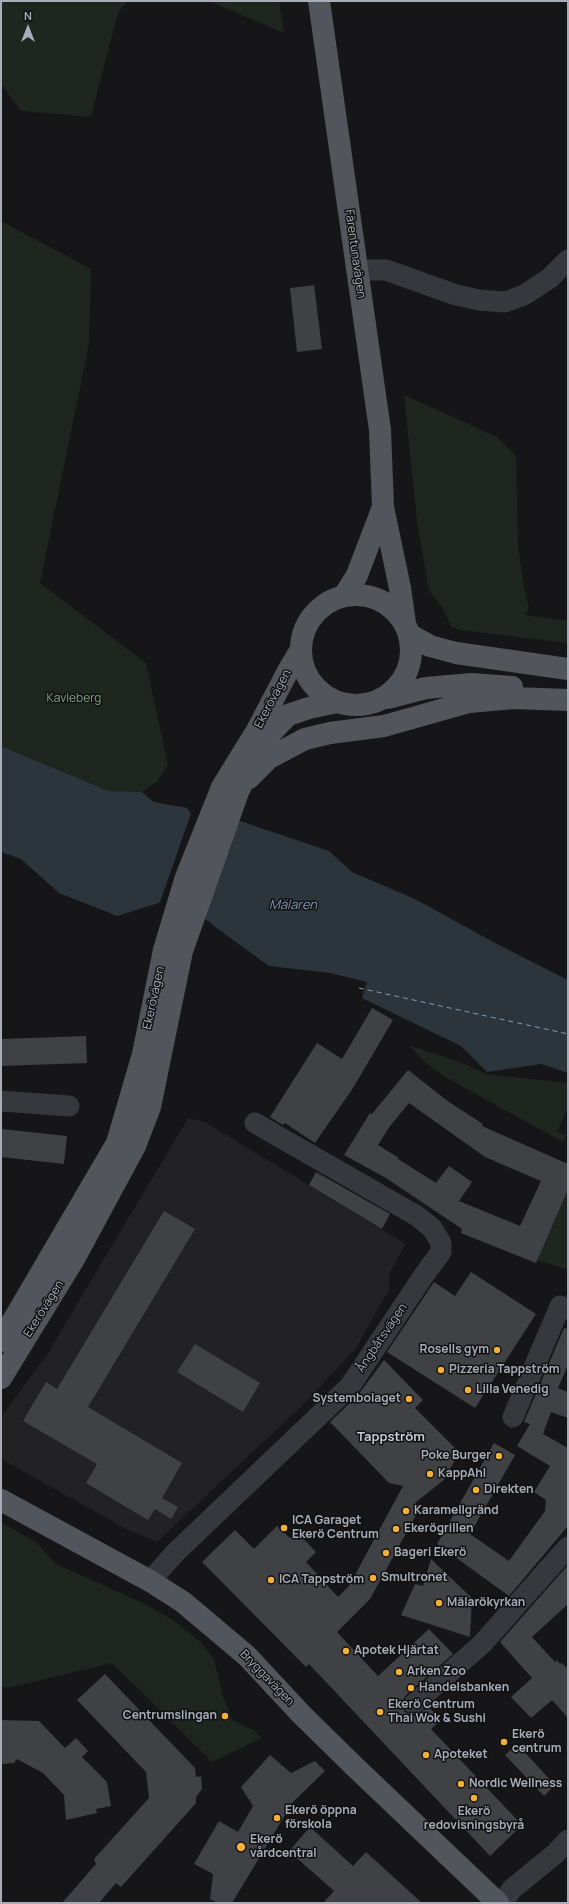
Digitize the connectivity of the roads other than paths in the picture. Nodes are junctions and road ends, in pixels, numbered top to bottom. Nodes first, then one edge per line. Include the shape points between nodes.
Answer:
1 (319, 1) edge
2 (568, 260) edge
3 (358, 270) junction
4 (383, 507) junction
5 (344, 596) junction
6 (408, 629) junction
7 (300, 651) junction
8 (568, 668) edge
9 (568, 692) edge
10 (386, 698) junction
11 (568, 700) edge
12 (337, 702) junction
13 (233, 789) junction
14 (1, 1101) edge
15 (68, 1106) dead end
16 (255, 1123) dead end
17 (564, 1307) edge
18 (1, 1341) edge
19 (1, 1378) edge
20 (513, 1417) dead end
21 (1, 1500) edge
22 (568, 1547) edge
23 (150, 1581) junction
24 (414, 1704) dead end
25 (568, 1840) edge
26 (498, 1903) edge
27 (502, 1903) edge

1 - 3 main road, Färentunavägen
2 - 3 street via 550,278 524,295 505,302 456,295 386,270
3 - 4 main road, Färentunavägen via 380,430
4 - 5 main road, Färentunavägen via 357,575
4 - 6 main road, Färentunavägen
5 - 6 main road via 370,596 389,605
5 - 7 main road via 326,603 312,617 302,639
6 - 8 main road via 430,646 456,653
6 - 10 main road via 411,649 408,672 402,683
7 - 12 main road via 302,665 309,680 324,696
7 - 13 main road, Ekerövägen via 256,732
9 - 10 main road via 472,684 426,688
10 - 12 main road via 364,705 351,706
11 - 13 main road, Ekerövägen via 514,698 469,702 384,726 305,739 269,758
12 - 13 main road, Ekerövägen via 288,715 262,742
13 - 18 main road, Ekerövägen via 186,877 166,942 143,1054 117,1143
13 - 19 main road, Ekerövägen via 182,951 150,1108 135,1146 74,1259
14 - 15 street
16 - 23 street, Ångbåtsvägen via 417,1216 432,1228 441,1243 441,1252 350,1386 176,1552
17 - 20 street
21 - 23 main road, Bryggavägen
22 - 24 street via 445,1682
23 - 26 main road, Bryggavägen via 183,1602 247,1656 339,1751
25 - 27 street via 512,1889

